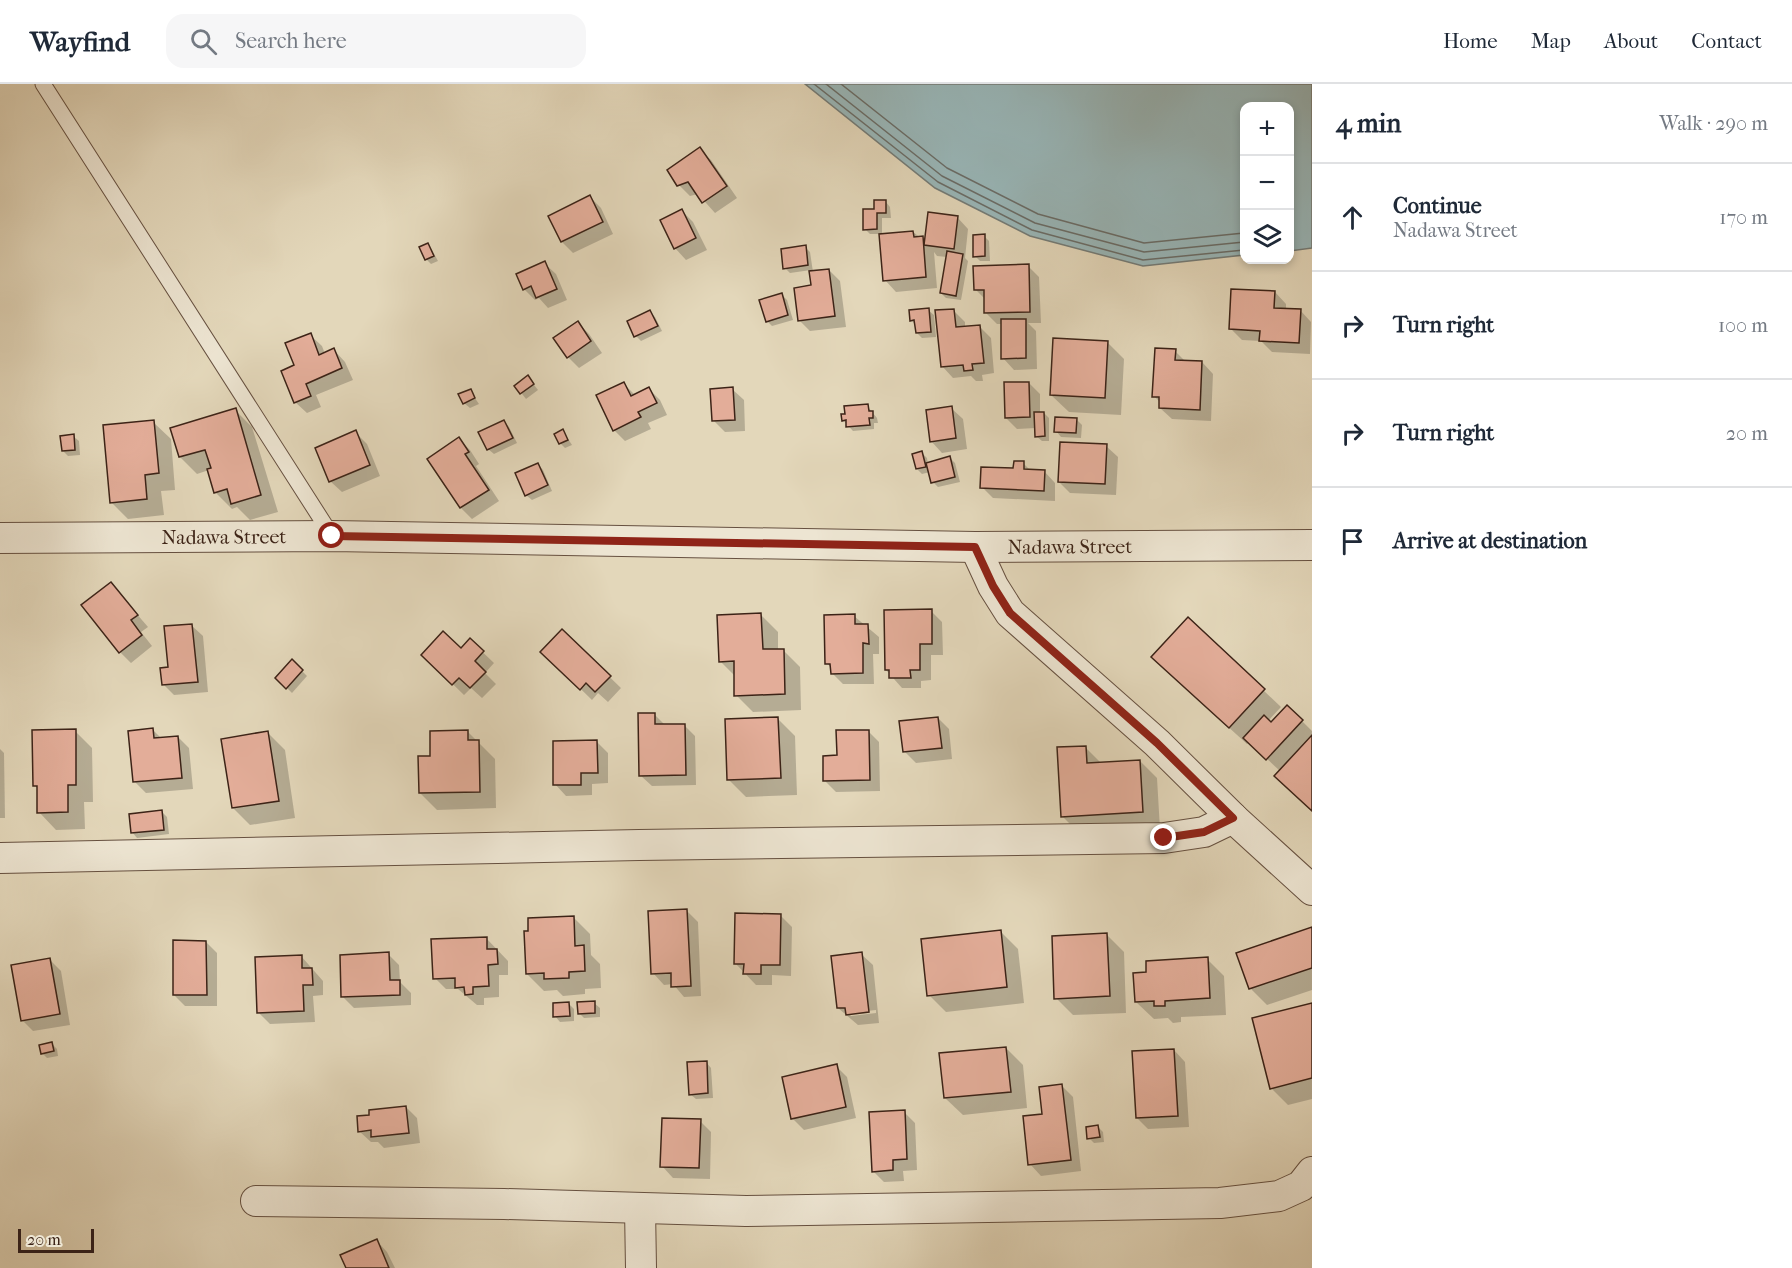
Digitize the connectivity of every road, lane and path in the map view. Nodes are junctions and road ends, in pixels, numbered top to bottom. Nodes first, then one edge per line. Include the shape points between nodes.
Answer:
1 (43, 84) edge
2 (332, 536) junction
3 (0, 538) edge
4 (1312, 545) edge
5 (975, 547) junction
6 (1233, 818) junction
7 (0, 858) edge
8 (1312, 890) edge
9 (1312, 1172) edge
10 (256, 1201) dead end
11 (640, 1208) junction
12 (641, 1268) edge

1 - 2 lane
2 - 3 street, Nadawa Street
2 - 5 street, Nadawa Street
4 - 5 street, Nadawa Street
5 - 6 street via 1010,613 1157,743
6 - 7 street via 1204,832 1164,838
6 - 8 street
9 - 11 street via 1301,1186 1279,1196 1220,1203 746,1211
10 - 11 street
11 - 12 street

